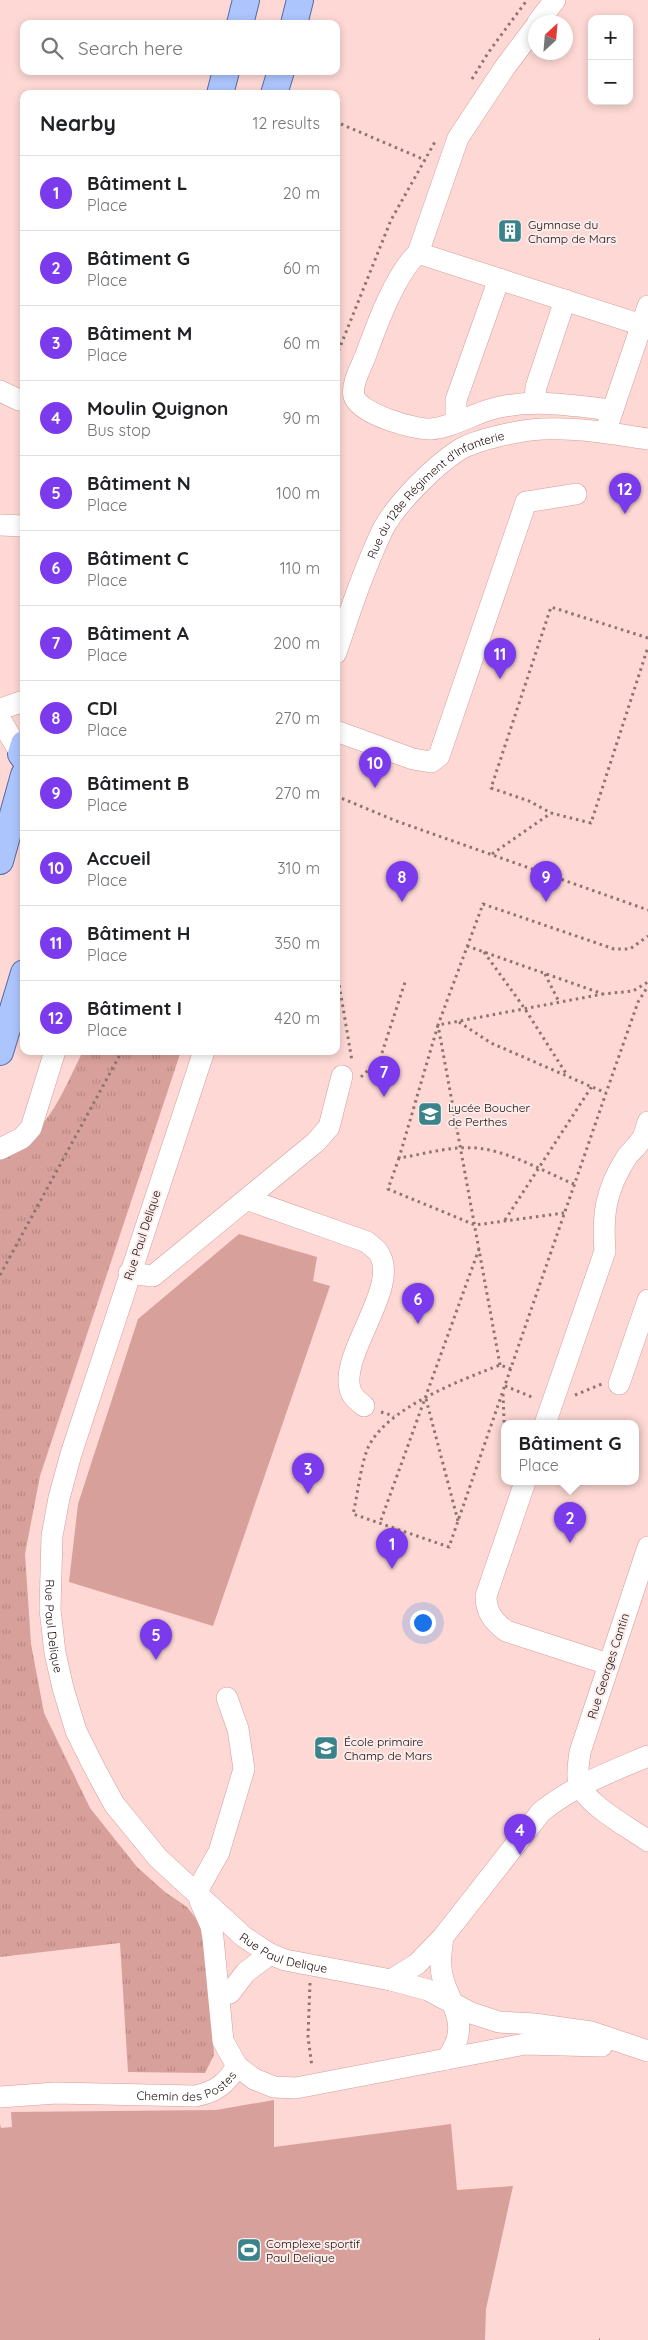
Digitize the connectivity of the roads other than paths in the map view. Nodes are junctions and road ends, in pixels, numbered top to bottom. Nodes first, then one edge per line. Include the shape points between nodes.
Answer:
1 (246, 0) edge
2 (300, 0) edge
3 (555, 0) edge
4 (543, 15) edge
5 (241, 20) edge
6 (295, 20) edge
7 (528, 37) edge
8 (225, 75) edge
9 (279, 75) edge
10 (221, 90) edge
11 (275, 90) edge
12 (418, 253) junction
13 (499, 279) junction
14 (565, 300) junction
15 (646, 317) edge
16 (0, 391) edge
17 (20, 397) edge
18 (536, 403) junction
19 (613, 410) junction
20 (456, 422) junction
21 (605, 433) junction
22 (648, 439) edge
23 (576, 494) dead end
24 (0, 525) edge
25 (20, 526) edge
26 (340, 641) edge
27 (20, 702) edge
28 (0, 709) edge
29 (0, 719) edge
30 (340, 732) edge
31 (20, 753) edge
32 (20, 771) edge
33 (0, 860) edge
34 (20, 986) edge
35 (0, 1052) edge
36 (54, 1055) edge
37 (203, 1055) edge
38 (348, 1077) road end
39 (648, 1122) edge
40 (0, 1149) edge
41 (249, 1200) junction
42 (129, 1273) junction
43 (648, 1300) edge
44 (619, 1384) dead end
45 (364, 1406) dead end
46 (546, 1420) edge
47 (524, 1485) edge
48 (648, 1547) edge
49 (608, 1664) junction
50 (227, 1698) dead end
51 (648, 1756) edge
52 (579, 1786) junction
53 (648, 1841) edge
54 (204, 1900) junction
55 (443, 1937) junction
56 (270, 1954) junction
57 (391, 1980) junction
58 (230, 1993) junction
59 (453, 2003) junction
60 (642, 2050) edge
61 (447, 2059) junction
62 (237, 2066) junction
63 (0, 2097) edge

1 - 5 main road
2 - 6 main road
3 - 4 street
7 - 12 street via 458,138
8 - 10 main road
9 - 11 main road
12 - 13 street
12 - 20 street via 407,263 374,333 353,394 356,402 368,411 413,428 433,429
13 - 14 street
13 - 20 street via 456,400
14 - 15 street
14 - 18 street via 536,387
15 - 19 street
16 - 17 street
18 - 19 street
18 - 20 street via 499,407
19 - 21 street
21 - 22 street, Rue du 128e Régiment d'Infanterie
21 - 26 street, Rue du 128e Régiment d'Infanterie via 580,429 511,432 460,450 413,488 384,528 357,589
23 - 30 street via 526,502 439,756 431,762 413,759
24 - 25 street
27 - 28 street
29 - 31 street
32 - 33 main road
34 - 35 main road
36 - 40 street via 31,1128 22,1138
37 - 42 street, Rue Paul Delique
38 - 41 street via 329,1127
39 - 46 street via 642,1140 627,1156 613,1181 605,1204 605,1251
41 - 42 street via 153,1276
41 - 45 street via 366,1242 379,1252 384,1279 351,1366 349,1388
42 - 54 street, Rue Paul Delique via 59,1498 52,1536 50,1608 63,1688 76,1731 95,1769 114,1804 138,1836
43 - 44 street
47 - 49 street via 486,1596 486,1607 494,1622 506,1630
48 - 49 street, Rue Georges Cantin
49 - 52 street, Rue Georges Cantin via 580,1752
50 - 54 street via 238,1729 244,1769
51 - 52 street
52 - 53 street via 592,1801
52 - 55 street via 541,1812
54 - 56 street, Rue Paul Delique via 257,1948
54 - 58 street via 225,1945
54 - 62 street via 214,1938 223,2041
55 - 57 street via 418,1964
55 - 59 street via 443,1980
56 - 57 street, Rue Paul Delique via 286,1960
56 - 58 street via 246,1972
57 - 59 street, Rue Paul Delique via 428,1990
58 - 62 street
59 - 60 street, Chemin des Postes via 499,2022 591,2032
59 - 61 street via 459,2028
60 - 61 street, Chemin des Postes via 526,2044
61 - 62 street, Chemin des Postes via 296,2088 274,2087 254,2079
62 - 63 street, Chemin des Postes via 223,2086 209,2094 196,2096 56,2093

